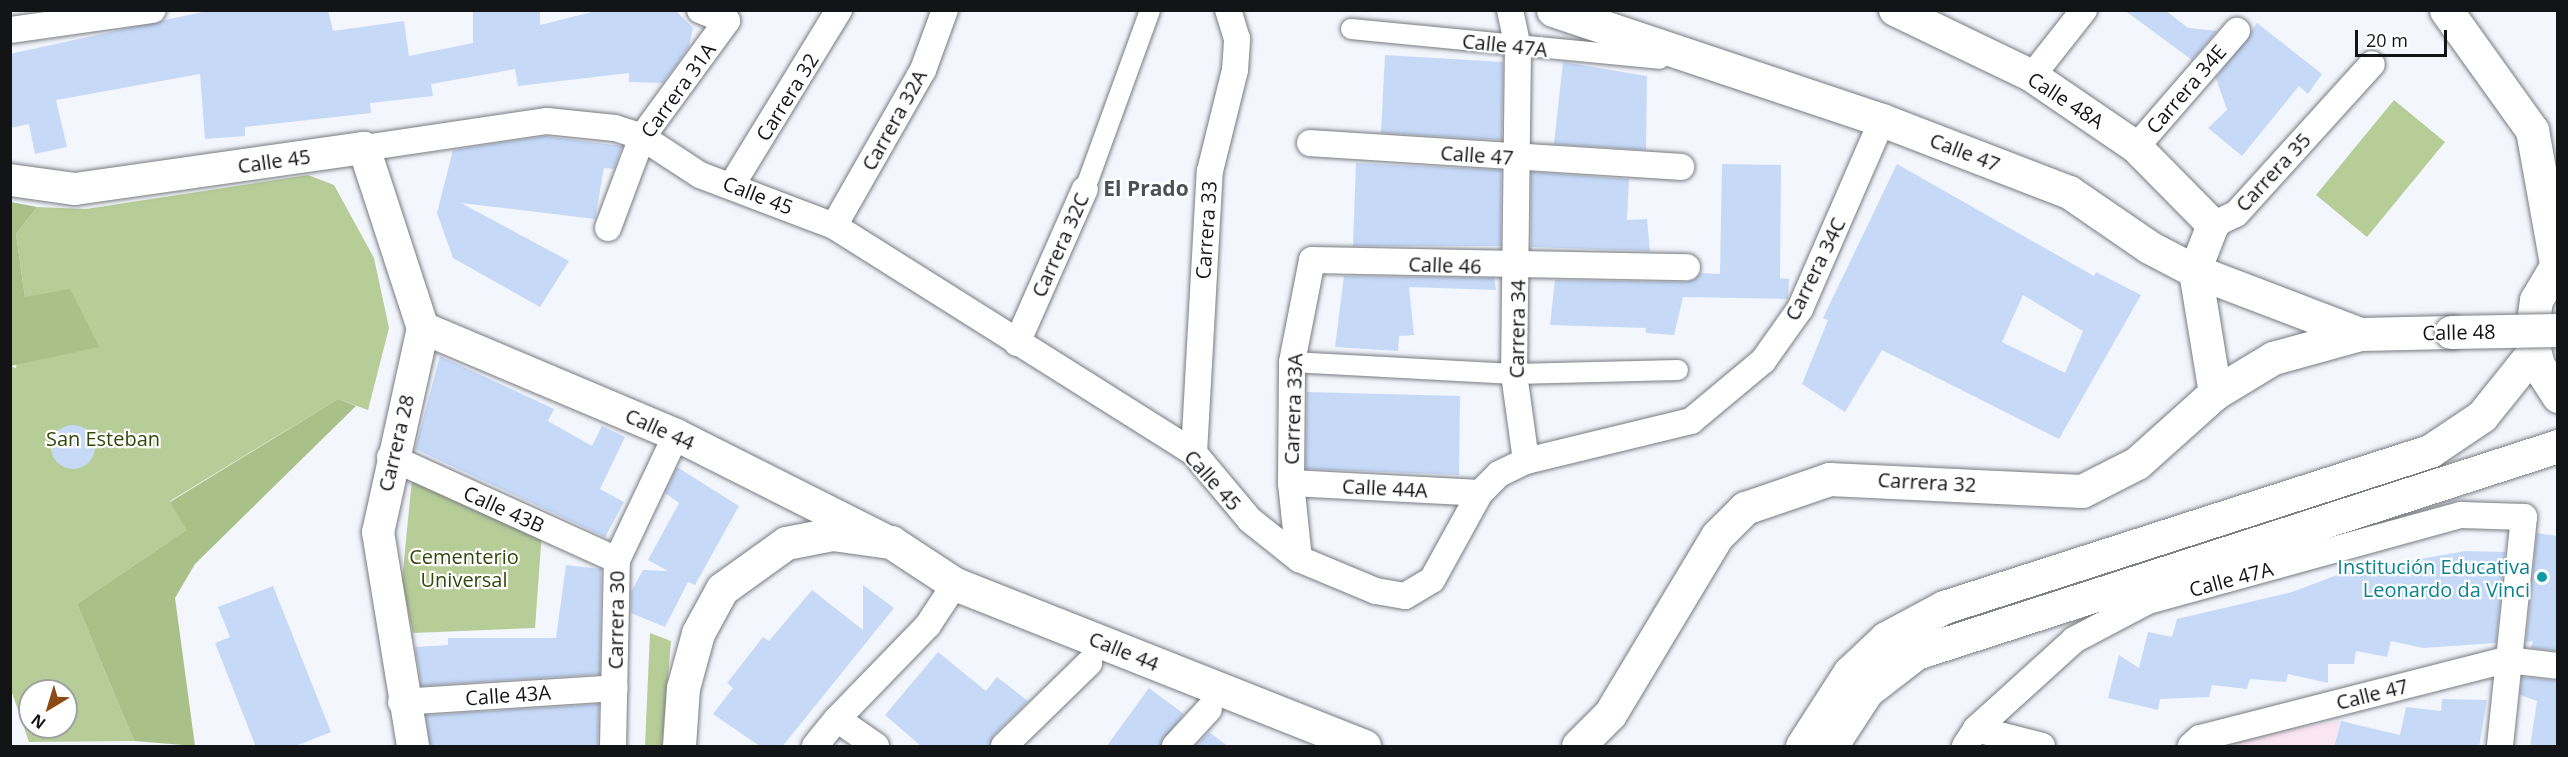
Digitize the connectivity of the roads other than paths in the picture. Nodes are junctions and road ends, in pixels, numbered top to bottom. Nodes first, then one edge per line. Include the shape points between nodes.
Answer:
1 (700, 10) edge
2 (839, 10) edge
3 (945, 10) edge
4 (1150, 10) edge
5 (1228, 10) edge
6 (1510, 10) edge
7 (1553, 10) edge
8 (2084, 10) edge
9 (2446, 10) edge
10 (141, 11) edge
11 (1911, 14) edge
12 (1351, 29) dead end
13 (10, 30) edge
14 (2236, 31) dead end
15 (1518, 47) junction
16 (1660, 59) dead end
17 (2372, 64) dead end
18 (2032, 76) junction
19 (1882, 120) junction
20 (2532, 130) junction
21 (642, 137) junction
22 (1310, 143) dead end
23 (2136, 147) junction
24 (364, 148) junction
25 (1518, 158) junction
26 (1681, 167) dead end
27 (2558, 167) edge
28 (10, 180) edge
29 (733, 183) junction
30 (1085, 189) joint
31 (2212, 225) junction
32 (834, 226) junction
33 (608, 228) dead end
34 (1312, 260) joint
35 (2557, 263) edge
36 (1518, 267) junction
37 (1687, 267) dead end
38 (2195, 270) junction
39 (423, 328) junction
40 (2360, 334) junction
41 (2546, 340) edge
42 (1017, 343) junction
43 (1292, 362) junction
44 (1678, 370) dead end
45 (1514, 374) junction
46 (2215, 393) junction
47 (2558, 396) edge
48 (676, 435) junction
49 (2558, 446) edge
50 (1194, 453) junction
51 (390, 457) junction
52 (1526, 461) junction
53 (1291, 483) junction
54 (1479, 494) junction
55 (891, 542) junction
56 (1299, 559) junction
57 (617, 560) junction
58 (955, 584) junction
59 (2507, 660) junction
60 (1089, 663) dead end
61 (2558, 666) edge
62 (615, 688) junction
63 (401, 702) junction
64 (846, 709) junction
65 (1209, 709) dead end
66 (1971, 738) edge
67 (1360, 746) edge
68 (413, 747) edge
69 (613, 747) edge
70 (679, 747) edge
71 (815, 747) edge
72 (876, 747) edge
73 (1004, 747) edge
74 (1175, 747) edge
75 (1578, 747) edge
76 (1802, 747) edge
77 (1831, 747) edge
78 (2042, 747) edge
79 (2191, 747) edge
80 (2500, 747) edge

1 - 21 street, Carrera 31A via 727,21
2 - 29 street, Carrera 32
3 - 32 street, Carrera 32A via 923,70
4 - 30 street, Carrera 32C
5 - 50 street, Carrera 33 via 1237,39 1235,70 1210,171
6 - 15 street, Carrera 34
7 - 19 main road, Calle 47
8 - 18 street
9 - 20 main road
10 - 13 street
11 - 18 street, Calle 48A
12 - 15 street, Calle 47A
14 - 23 street, Carrera 34E
15 - 16 street, Calle 47A
15 - 25 street, Carrera 34
17 - 31 street, Carrera 35 via 2236,214
18 - 23 street, Calle 48A
19 - 38 main road, Calle 47 via 2069,192 2149,247
19 - 52 street, Carrera 34C via 1800,309 1764,361 1692,421
20 - 27 main road
20 - 35 main road
21 - 24 street, Calle 45 via 615,128 547,121
21 - 29 street, Calle 45 via 691,170
21 - 33 street, Carrera 31A
22 - 25 street, Calle 47
23 - 31 street, Calle 48A
24 - 28 street, Calle 45 via 75,189
24 - 39 street
25 - 26 street, Calle 47
25 - 36 street, Carrera 34
29 - 32 street, Calle 45
30 - 42 street, Carrera 32C
31 - 38 street
32 - 42 street, Calle 45
34 - 36 street, Calle 46
34 - 43 street, Carrera 33A
35 - 41 main road via 2536,300
36 - 37 street, Calle 46
36 - 45 street, Carrera 34
38 - 40 main road, Calle 47
38 - 46 main road
39 - 48 street, Calle 44
39 - 51 street, Carrera 28
40 - 41 main road, Calle 48, bridge via 2451,332
40 - 46 main road, Carrera 32 via 2273,358
41 - 47 main road
41 - 76 main road via 2482,416 2430,451 1944,608 1886,638 1849,673
42 - 50 street, Calle 45
43 - 45 street
43 - 53 street, Carrera 33A
44 - 45 street
45 - 52 street, Carrera 34
46 - 75 main road, Carrera 32 via 2137,463 2082,490 1829,479 1745,508 1717,536 1610,714
48 - 55 street, Calle 44
48 - 57 street, Carrera 30
49 - 77 main road via 1916,653 1867,691
50 - 56 street, Calle 45 via 1250,520
51 - 57 street, Calle 43B
51 - 63 street, Carrera 28 via 378,532
52 - 54 street via 1499,474
53 - 54 street, Calle 44A
53 - 56 street, Carrera 33A
54 - 56 street, Calle 45 via 1432,580 1405,596 1376,591
55 - 58 main road, Calle 44
55 - 70 main road, Calle 44 via 832,534 786,543 722,589 698,633 683,688
57 - 62 street, Carrera 30
58 - 64 street via 928,625
58 - 67 main road, Calle 44
59 - 61 street, Calle 47
59 - 66 street, Calle 47A via 2523,517 2461,515 2148,601 2074,640
59 - 79 street, Calle 47 via 2200,738
59 - 80 street
60 - 73 street
62 - 63 street, Calle 43A
62 - 69 street, Carrera 30
63 - 68 street, Carrera 28
64 - 71 street
64 - 72 street
65 - 74 street
66 - 78 street

